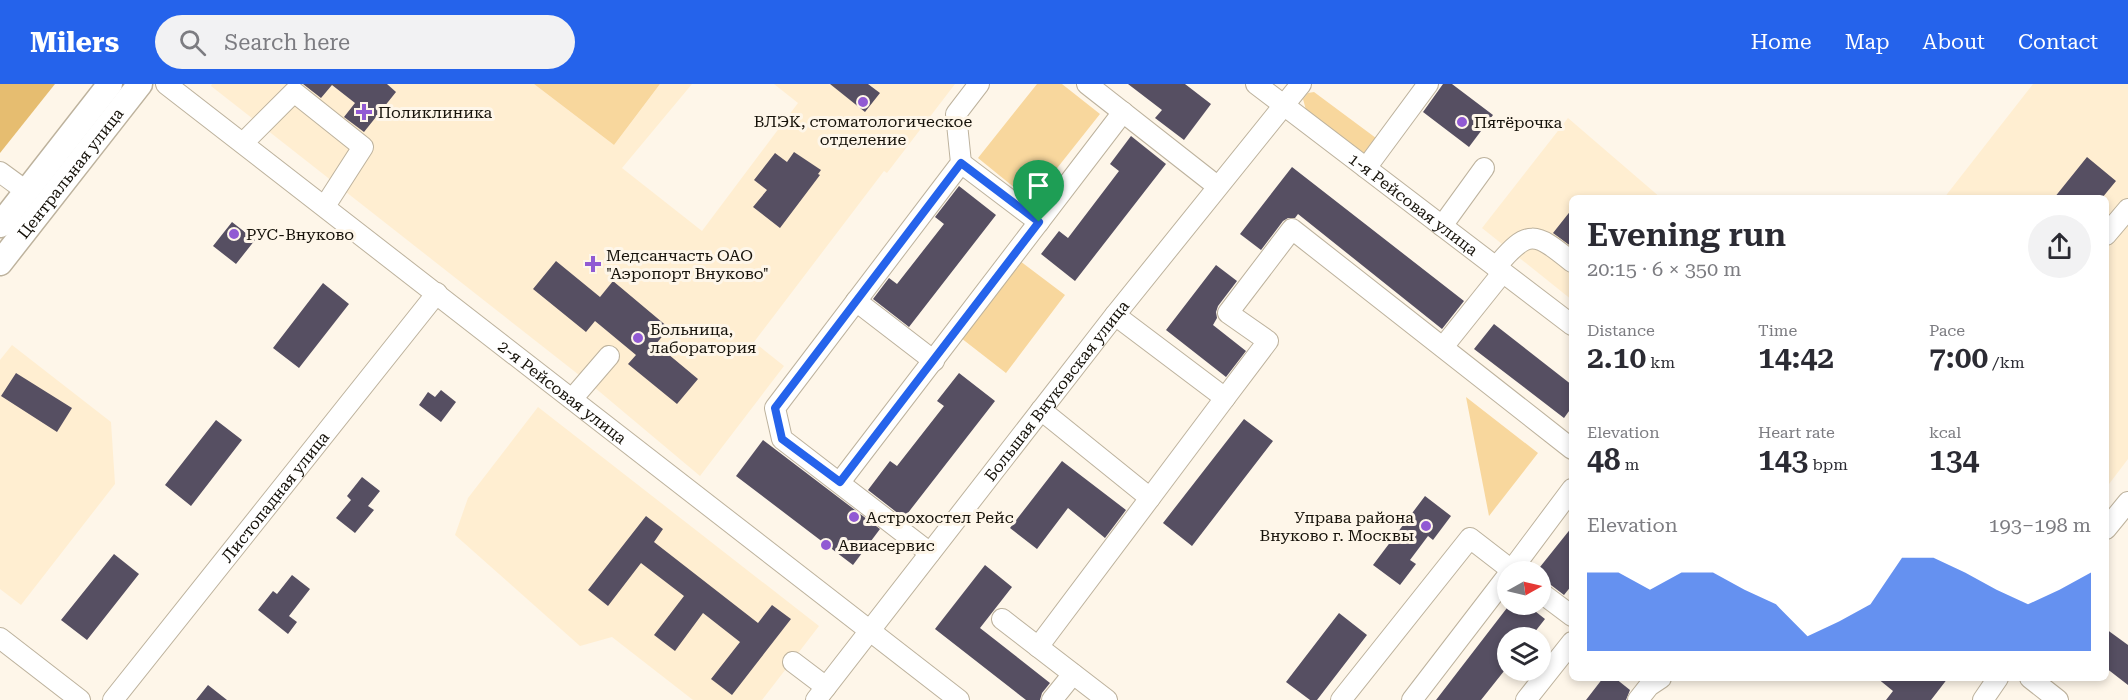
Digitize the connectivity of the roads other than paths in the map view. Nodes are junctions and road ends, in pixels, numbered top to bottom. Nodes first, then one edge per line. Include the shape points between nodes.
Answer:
1 (110, 84) edge
2 (140, 84) edge
3 (166, 84) edge
4 (978, 84) edge
5 (1087, 84) edge
6 (1256, 84) edge
7 (1300, 84) edge
8 (1428, 84) edge
9 (1283, 105) junction
10 (1123, 112) junction
11 (243, 143) junction
12 (961, 163) junction
13 (1366, 168) junction
14 (1485, 168) dead end
15 (0, 172) edge
16 (1217, 186) junction
17 (26, 191) junction
18 (325, 206) junction
19 (2128, 208) edge
20 (1039, 222) junction
21 (0, 225) edge
22 (1442, 226) junction
23 (2109, 231) edge
24 (1569, 260) edge
25 (0, 263) edge
26 (1500, 269) junction
27 (437, 293) junction
28 (856, 302) junction
29 (1115, 315) junction
30 (1569, 323) edge
31 (1443, 348) junction
32 (609, 356) dead end
33 (934, 361) junction
34 (1224, 398) junction
35 (572, 399) junction
36 (1041, 410) junction
37 (1569, 447) edge
38 (840, 482) junction
39 (1569, 493) edge
40 (1150, 498) junction
41 (2128, 502) edge
42 (2109, 525) edge
43 (930, 553) junction
44 (1498, 561) edge
45 (1519, 561) edge
46 (1497, 590) edge
47 (1551, 600) edge
48 (1569, 614) edge
49 (1002, 619) dead end
50 (870, 631) junction
51 (0, 638) edge
52 (1569, 646) edge
53 (1038, 647) junction
54 (793, 662) dead end
55 (1073, 674) junction
56 (1657, 681) edge
57 (1996, 681) edge
58 (2034, 681) edge
59 (821, 694) edge
60 (80, 700) edge
61 (113, 700) edge
62 (959, 700) edge
63 (1052, 700) edge
64 (1107, 700) edge
65 (1341, 700) edge
66 (1412, 700) edge
67 (1526, 700) edge
68 (1638, 700) edge
69 (1983, 700) edge
70 (2058, 700) edge

1 - 17 main road, Центральная улица
2 - 25 main road, Центральная улица
3 - 11 street, 2-я Рейсовая улица
4 - 12 street via 956,114
5 - 10 street
6 - 9 street, 1-я Рейсовая улица
7 - 9 street, Большая Внуковская улица
8 - 13 street
9 - 13 street, 1-я Рейсовая улица
9 - 16 street, Большая Внуковская улица
10 - 16 street
10 - 20 street
11 - 18 street, 2-я Рейсовая улица
11 - 18 street via 294,92 363,147
12 - 20 street
12 - 28 street
13 - 22 street, 1-я Рейсовая улица
14 - 22 street
15 - 17 street
16 - 29 street, Большая Внуковская улица
17 - 21 main road, Центральная улица
18 - 27 street, 2-я Рейсовая улица
19 - 23 street
20 - 33 street
22 - 26 street, 1-я Рейсовая улица
24 - 26 street via 1544,240 1529,238 1510,250
26 - 30 street, 1-я Рейсовая улица
26 - 31 street
27 - 35 street, 2-я Рейсовая улица
27 - 61 street, Листопадная улица
28 - 33 street
28 - 38 street via 775,408 782,439
29 - 34 street
29 - 36 street, Большая Внуковская улица
31 - 34 street via 1292,229 1228,313 1268,341
31 - 37 street
32 - 35 street
33 - 38 street
34 - 40 street
35 - 50 street, 2-я Рейсовая улица
36 - 40 street
36 - 43 street, Большая Внуковская улица
38 - 43 street
39 - 45 street
40 - 53 street
41 - 42 street
43 - 50 street, Большая Внуковская улица
44 - 65 street via 1470,538
46 - 66 street
47 - 48 street
49 - 53 street
50 - 59 street, Большая Внуковская улица
50 - 62 street, 2-я Рейсовая улица
51 - 60 street
52 - 67 street
53 - 55 street
54 - 59 street
55 - 63 street
55 - 64 street
56 - 68 street
57 - 69 street
58 - 70 street

